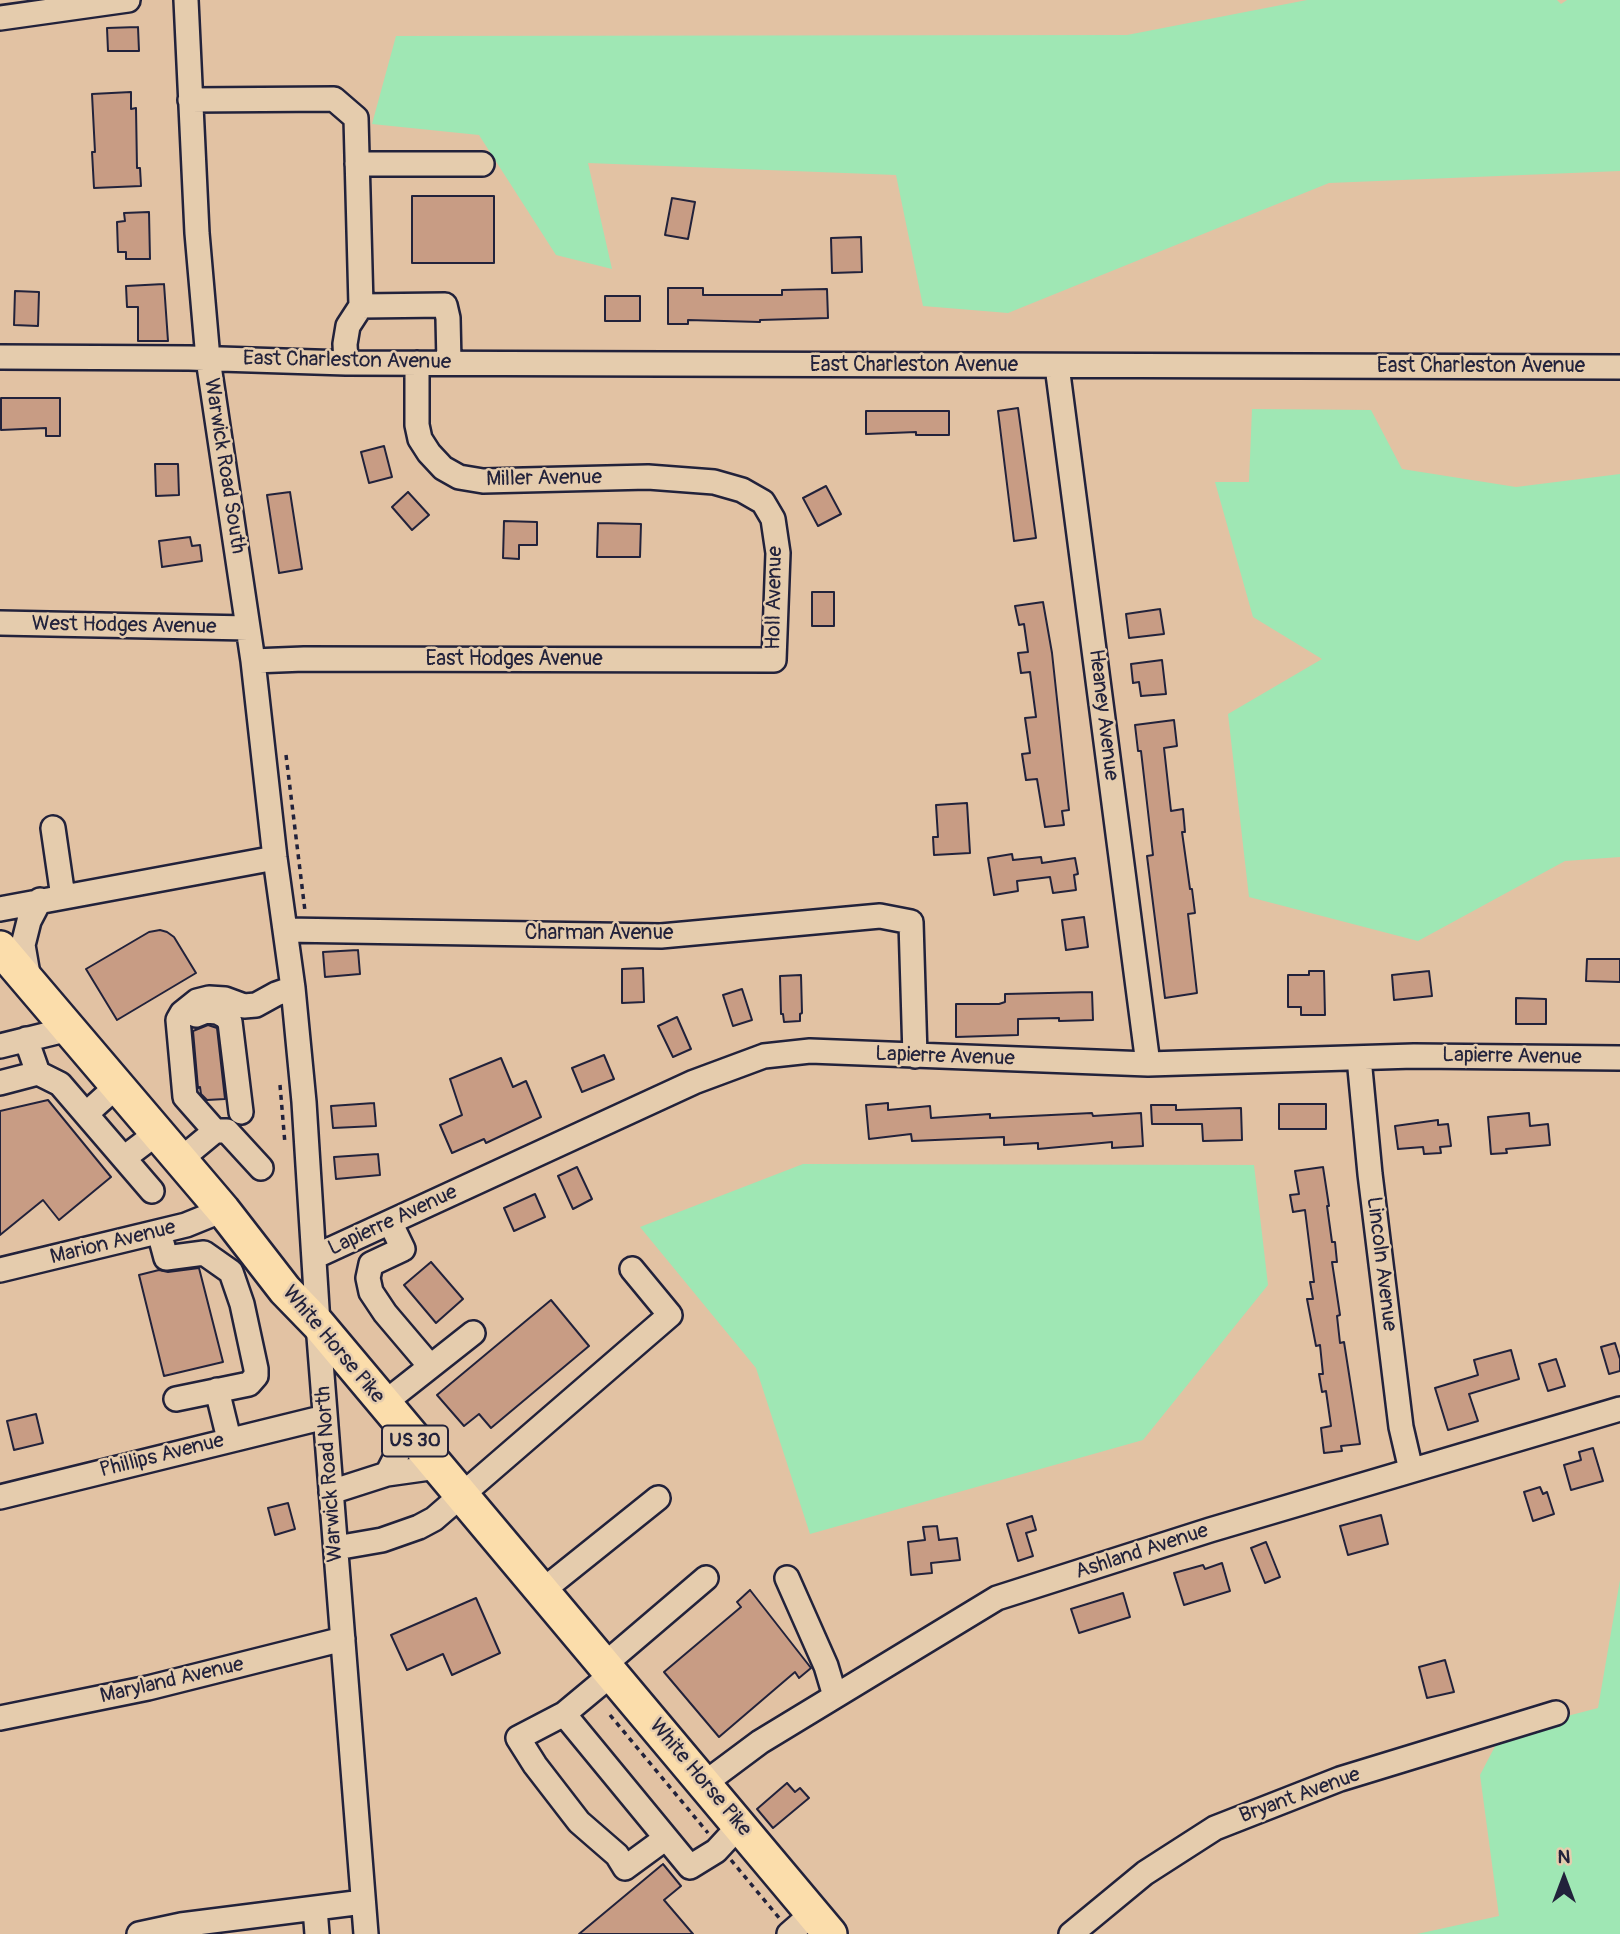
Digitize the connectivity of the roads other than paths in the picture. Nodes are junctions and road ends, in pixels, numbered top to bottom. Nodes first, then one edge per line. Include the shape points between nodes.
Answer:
1 (121, 0) edge
2 (186, 0) edge
3 (55, 5) edge
4 (0, 18) edge
5 (190, 100) junction
6 (357, 164) junction
7 (482, 164) dead end
8 (361, 306) junction
9 (0, 357) edge
10 (208, 359) junction
11 (346, 363) junction
12 (417, 363) junction
13 (449, 363) junction
14 (1057, 366) junction
15 (1620, 368) edge
16 (757, 498) joint
17 (0, 623) edge
18 (248, 628) junction
19 (774, 660) joint
20 (253, 661) junction
21 (53, 828) dead end
22 (275, 858) junction
23 (63, 897) junction
24 (40, 900) junction
25 (0, 909) edge
26 (285, 930) junction
27 (0, 948) edge
28 (29, 983) junction
29 (293, 988) junction
30 (251, 1005) junction
31 (296, 1026) junction
32 (69, 1029) junction
33 (26, 1039) junction
34 (0, 1046) edge
35 (915, 1056) junction
36 (1359, 1058) junction
37 (1620, 1058) edge
38 (1148, 1064) junction
39 (38, 1073) junction
40 (0, 1083) edge
41 (117, 1086) junction
42 (193, 1107) junction
43 (86, 1114) junction
44 (228, 1125) junction
45 (157, 1133) junction
46 (124, 1158) junction
47 (180, 1160) junction
48 (261, 1168) dead end
49 (152, 1191) dead end
50 (223, 1210) junction
51 (390, 1222) junction
52 (159, 1232) junction
53 (314, 1257) junction
54 (244, 1262) junction
55 (632, 1269) dead end
56 (0, 1270) edge
57 (318, 1324) junction
58 (473, 1333) dead end
59 (430, 1366) junction
60 (217, 1390) junction
61 (176, 1399) dead end
62 (383, 1404) junction
63 (1620, 1409) edge
64 (326, 1417) junction
65 (408, 1433) junction
66 (229, 1439) junction
67 (437, 1467) junction
68 (1410, 1470) junction
69 (387, 1474) junction
70 (331, 1492) junction
71 (460, 1495) junction
72 (0, 1497) edge
73 (658, 1498) dead end
74 (335, 1548) junction
75 (706, 1578) dead end
76 (787, 1578) dead end
77 (542, 1591) junction
78 (343, 1639) junction
79 (608, 1669) junction
80 (835, 1696) junction
81 (1556, 1713) dead end
82 (564, 1714) junction
83 (0, 1718) edge
84 (705, 1783) junction
85 (740, 1825) junction
86 (666, 1838) junction
87 (363, 1902) junction
88 (316, 1908) junction
89 (232, 1926) edge
90 (811, 1927) edge
91 (139, 1934) edge
92 (317, 1934) edge
93 (366, 1934) edge
94 (1071, 1934) edge

1 - 3 street
2 - 5 street, Warwick Road South
3 - 4 street
5 - 6 street via 334,99 356,118
5 - 10 street, Warwick Road South
6 - 7 street
6 - 8 street
8 - 11 street via 348,326
8 - 13 street via 445,305
9 - 10 street, East Charleston Avenue
10 - 11 street, East Charleston Avenue
10 - 18 street, Warwick Road South
11 - 12 street, East Charleston Avenue
12 - 13 street, East Charleston Avenue
12 - 16 street, Miller Avenue via 420,439 443,468 459,477 483,481 648,478 713,482
13 - 14 street, East Charleston Avenue
14 - 15 street, East Charleston Avenue
14 - 38 street, Heaney Avenue
16 - 19 street, Holl Avenue via 773,519 778,553
17 - 18 street, West Hodges Avenue
18 - 20 street, Warwick Road South
19 - 20 street, East Hodges Avenue
20 - 22 street, Warwick Road South
21 - 23 street
22 - 23 street
22 - 26 street, Warwick Road South
23 - 24 street
24 - 25 street
24 - 28 street via 23,945
26 - 29 street, Warwick Road North
26 - 35 street, Charman Avenue via 661,936 880,916 911,922
27 - 28 highway, White Horse Pike / US 30
28 - 32 highway, White Horse Pike / US 30
29 - 30 street
29 - 31 street, Warwick Road North
30 - 31 street
30 - 42 street via 225,999 197,1000 178,1020 185,1097
30 - 44 street via 246,1091
31 - 53 street, Warwick Road North
32 - 33 street
32 - 41 highway, White Horse Pike / US 30
33 - 34 street
33 - 39 street
35 - 38 street, Lapierre Avenue
35 - 51 street, Lapierre Avenue via 810,1051 764,1056 694,1082
36 - 37 street, Lapierre Avenue
36 - 38 street, Lapierre Avenue
36 - 68 street, Lincoln Avenue via 1401,1427
39 - 40 street
39 - 43 street via 60,1084
41 - 43 street
41 - 45 highway, White Horse Pike / US 30
42 - 44 street
42 - 44 street via 190,1020 196,1014 217,1012 232,1029
43 - 46 street
44 - 47 street
44 - 48 street
45 - 46 street
45 - 47 highway, White Horse Pike / US 30
46 - 49 street
47 - 50 highway, White Horse Pike / US 30
50 - 52 street, Marion Avenue
50 - 54 highway, White Horse Pike / US 30
51 - 53 street, Lapierre Avenue
51 - 59 street via 403,1249 372,1264 371,1292
52 - 54 street via 166,1258 204,1253
52 - 56 street, Marion Avenue
53 - 57 street, Warwick Road North
54 - 57 highway, White Horse Pike / US 30 via 285,1290
54 - 60 street via 242,1304 256,1376 249,1384
55 - 71 street via 670,1315
57 - 62 highway, White Horse Pike / US 30
57 - 64 street, Warwick Road North
58 - 59 street
59 - 62 street
60 - 61 street
60 - 66 street
62 - 65 highway, White Horse Pike / US 30
63 - 68 street, Ashland Avenue
64 - 66 street, Phillips Avenue
64 - 70 street, Warwick Road North
65 - 67 highway, White Horse Pike / US 30
65 - 69 street
66 - 72 street, Phillips Avenue
67 - 69 street
67 - 71 highway, White Horse Pike / US 30
68 - 80 street, Ashland Avenue via 997,1598
69 - 70 street
70 - 74 street, Warwick Road North
71 - 74 street via 419,1527 382,1540
71 - 77 highway, White Horse Pike / US 30
73 - 77 street
74 - 78 street, Warwick Road North
75 - 79 street
76 - 80 street via 827,1666
77 - 79 highway, White Horse Pike / US 30
78 - 83 street, Maryland Avenue via 148,1688
78 - 87 street, Warwick Road North
79 - 82 street
79 - 84 highway, White Horse Pike / US 30
80 - 84 street, Ashland Avenue
81 - 94 street, Bryant Avenue via 1340,1779 1215,1828 1145,1873
82 - 86 street
82 - 86 street via 518,1738 579,1822 617,1855 625,1868
84 - 85 highway, White Horse Pike / US 30
85 - 86 street via 716,1851 690,1867
85 - 90 highway, White Horse Pike / US 30
87 - 88 street
87 - 93 street, Warwick Road North
88 - 89 street
88 - 92 street
89 - 91 street via 181,1924

